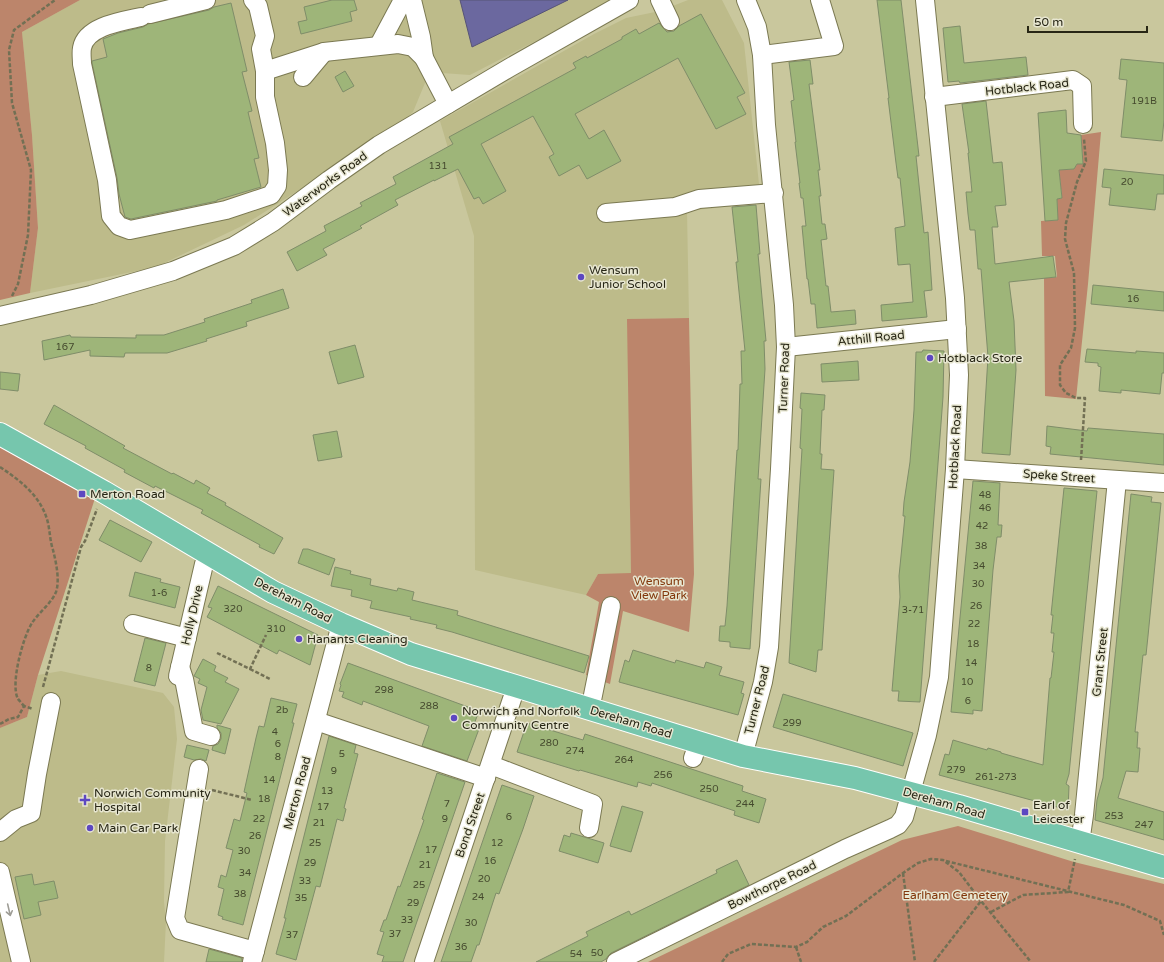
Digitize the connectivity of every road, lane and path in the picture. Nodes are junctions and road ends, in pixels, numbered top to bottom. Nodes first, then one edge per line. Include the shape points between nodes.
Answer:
1 (55, 0) edge
2 (206, 0) edge
3 (253, 0) edge
4 (403, 0) edge
5 (412, 0) edge
6 (629, 0) edge
7 (660, 0) edge
8 (746, 0) edge
9 (820, 0) edge
10 (925, 0) edge
11 (670, 21) dead end
12 (379, 45) junction
13 (324, 52) junction
14 (762, 55) junction
15 (424, 58) junction
16 (265, 71) junction
17 (303, 77) dead end
18 (934, 97) junction
19 (448, 104) junction
20 (1083, 124) joint
21 (774, 193) junction
22 (606, 213) dead end
23 (7, 314) edge
24 (957, 330) junction
25 (786, 347) junction
26 (0, 434) edge
27 (0, 467) edge
28 (955, 470) junction
29 (1079, 477) junction
30 (1117, 480) junction
31 (1164, 483) edge
32 (104, 492) junction
33 (208, 554) junction
34 (611, 606) dead end
35 (133, 624) dead end
36 (341, 624) junction
37 (266, 636) dead end
38 (187, 638) junction
39 (216, 653) dead end
40 (250, 670) junction
41 (270, 679) dead end
42 (516, 687) junction
43 (44, 701) junction
44 (24, 706) junction
45 (590, 710) junction
46 (316, 721) junction
47 (0, 724) edge
48 (211, 736) dead end
49 (743, 756) junction
50 (488, 772) junction
51 (198, 777) joint
52 (910, 793) junction
53 (252, 800) dead end
54 (589, 828) dead end
55 (0, 832) edge
56 (1080, 843) junction
57 (943, 860) junction
58 (1164, 867) edge
59 (0, 872) edge
60 (903, 873) junction
61 (1068, 892) junction
62 (981, 901) junction
63 (991, 912) junction
64 (1164, 935) edge
65 (796, 947) junction
66 (253, 956) edge
67 (21, 962) edge
68 (424, 962) edge
69 (616, 962) edge
70 (722, 962) edge
71 (801, 962) edge
72 (915, 962) edge
73 (934, 962) edge
74 (1031, 962) edge

1 - 23 path via 14,30 9,50 12,103 31,170 28,235 18,284 11,297
2 - 16 street via 104,26 90,33 82,47 82,64 107,180 111,216 119,226 130,230 157,225 226,210 270,195 277,186 278,170 265,97
3 - 16 street via 258,6 265,36 260,49
4 - 12 street
5 - 15 street
6 - 19 street, Waterworks Road
7 - 11 street
8 - 14 street, Turner Road via 757,28
9 - 14 street via 834,46
10 - 18 street, Hotblack Road
12 - 13 street
12 - 15 street via 398,44 413,47
13 - 16 street
13 - 17 street
14 - 21 street, Turner Road via 766,125
15 - 19 street
18 - 20 street, Hotblack Road via 1073,80 1082,86
18 - 24 street, Hotblack Road
19 - 23 street, Waterworks Road via 379,145 273,222 234,246 173,271 91,295
20 - 29 path via 1086,161 1074,192 1066,223 1065,239 1074,273 1075,328 1071,348 1060,365 1060,385 1066,393 1076,398 1085,398
21 - 22 street via 699,199 674,207
21 - 25 street, Turner Road
24 - 25 street, Atthill Road
24 - 28 street, Hotblack Road via 959,375
25 - 49 street, Turner Road via 769,647 763,682
26 - 32 main road, Dereham Road
27 - 44 path via 36,497 48,523 57,567 56,590 51,602 26,634 15,674 18,698
28 - 29 street, Speke Street
28 - 52 street, Hotblack Road via 939,677 927,735
29 - 30 street, Speke Street
30 - 31 street, Speke Street
30 - 56 street, Grant Street
32 - 33 main road, Dereham Road
32 - 43 path via 86,541 81,546
33 - 36 main road, Dereham Road via 273,592
33 - 38 street, Holly Drive
34 - 45 street
35 - 38 street
36 - 42 main road, Dereham Road via 411,654
36 - 46 street, Merton Road
37 - 40 path
38 - 48 street, Holly Drive via 179,672 184,679 194,731
39 - 40 path
40 - 41 path
42 - 45 main road, Dereham Road
42 - 50 street, Bond Street
43 - 44 path
43 - 55 street via 31,813 16,819
44 - 47 path via 18,716
45 - 49 main road, Dereham Road via 696,750
46 - 50 street
46 - 66 street, Merton Road
49 - 52 main road, Dereham Road via 856,778
50 - 54 street via 593,804
50 - 68 street, Bond Street
51 - 53 path
51 - 66 street via 175,918 180,930
52 - 56 main road, Dereham Road
52 - 69 street, Bowthorpe Road via 904,817 898,825 844,849
56 - 58 main road, Dereham Road
56 - 61 path
57 - 60 path via 931,859 918,863
57 - 61 path
57 - 62 path via 959,872
59 -> 67 street
60 - 65 path via 846,916 822,927 806,942
60 - 72 path
61 - 63 path via 1023,895
61 - 64 path via 1124,905 1160,921
62 - 63 path
62 - 73 path
63 - 74 path
65 - 70 path via 751,944 728,954
65 - 71 path

